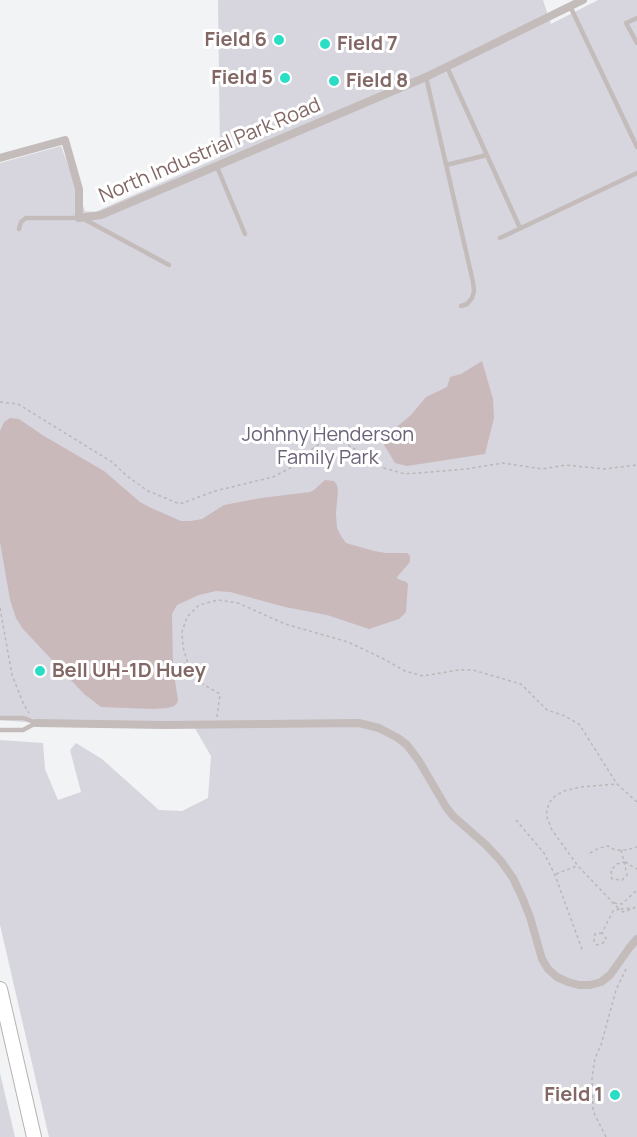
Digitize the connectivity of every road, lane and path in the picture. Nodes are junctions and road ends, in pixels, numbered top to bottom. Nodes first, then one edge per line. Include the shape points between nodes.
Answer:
1 (583, 0) edge
2 (570, 6) junction
3 (637, 18) edge
4 (637, 43) edge
5 (447, 67) junction
6 (426, 77) junction
7 (637, 147) edge
8 (487, 155) junction
9 (0, 158) edge
10 (446, 165) junction
11 (217, 167) junction
12 (637, 173) edge
13 (80, 218) junction
14 (520, 228) junction
15 (20, 229) dead end
16 (245, 234) dead end
17 (500, 238) dead end
18 (169, 265) dead end
19 (461, 306) dead end
20 (0, 402) edge
21 (637, 466) edge
22 (0, 608) edge
23 (0, 718) edge
24 (36, 723) junction
25 (216, 724) junction
26 (0, 730) edge
27 (617, 784) junction
28 (637, 802) edge
29 (516, 820) dead end
30 (637, 847) edge
31 (621, 850) junction
32 (590, 853) dead end
33 (624, 862) junction
34 (578, 866) junction
35 (637, 869) edge
36 (555, 875) junction
37 (637, 890) edge
38 (613, 903) junction
39 (637, 905) edge
40 (618, 909) junction
41 (602, 933) junction
42 (637, 939) edge
43 (582, 952) dead end
44 (627, 967) dead end
45 (0, 989) edge
46 (33, 1137) edge
47 (606, 1137) edge

1 - 2 street, North Industrial Park Road
2 - 5 street, North Industrial Park Road
2 - 7 lane
3 - 4 lane via 626,23
5 - 6 street, North Industrial Park Road
5 - 8 lane
6 - 10 lane
6 - 11 street, North Industrial Park Road
8 - 10 lane
8 - 14 lane
9 - 13 street, North Industrial Park Road via 65,140 78,189
10 - 19 lane via 474,291 472,298
11 - 13 street, North Industrial Park Road via 101,215
11 - 16 lane
12 - 14 lane
13 - 15 lane via 26,218
13 - 18 lane
14 - 17 lane
20 - 21 path via 18,404 112,462 148,490 180,504 273,477 326,439 339,439 384,468 405,474 503,463 542,469 565,465
22 - 24 path via 12,675
23 - 24 lane via 24,718
24 - 25 street
24 - 26 lane via 23,730
25 - 27 path via 220,694 192,678 182,632 186,617 199,604 218,600 238,603 285,624 348,642 423,676 473,670 521,684 547,710 579,724
25 - 42 street via 359,723 389,732 419,761 453,816 486,845 513,878 542,959 557,977 579,986 601,982
27 - 28 path
27 - 34 path via 564,791 549,803 546,815 552,830
29 - 36 path via 544,853
30 - 31 path
31 - 32 path via 608,846
31 - 33 path
33 - 33 path via 611,870 612,879 622,880 627,875
33 - 35 path
34 - 36 path
34 - 38 path
36 - 43 path
37 - 38 path via 622,904
38 - 40 path
39 - 40 path
40 - 41 path via 613,911
41 - 41 path via 595,934 597,945 606,938
44 - 47 path via 616,990 592,1078 593,1111
45 - 46 main road

